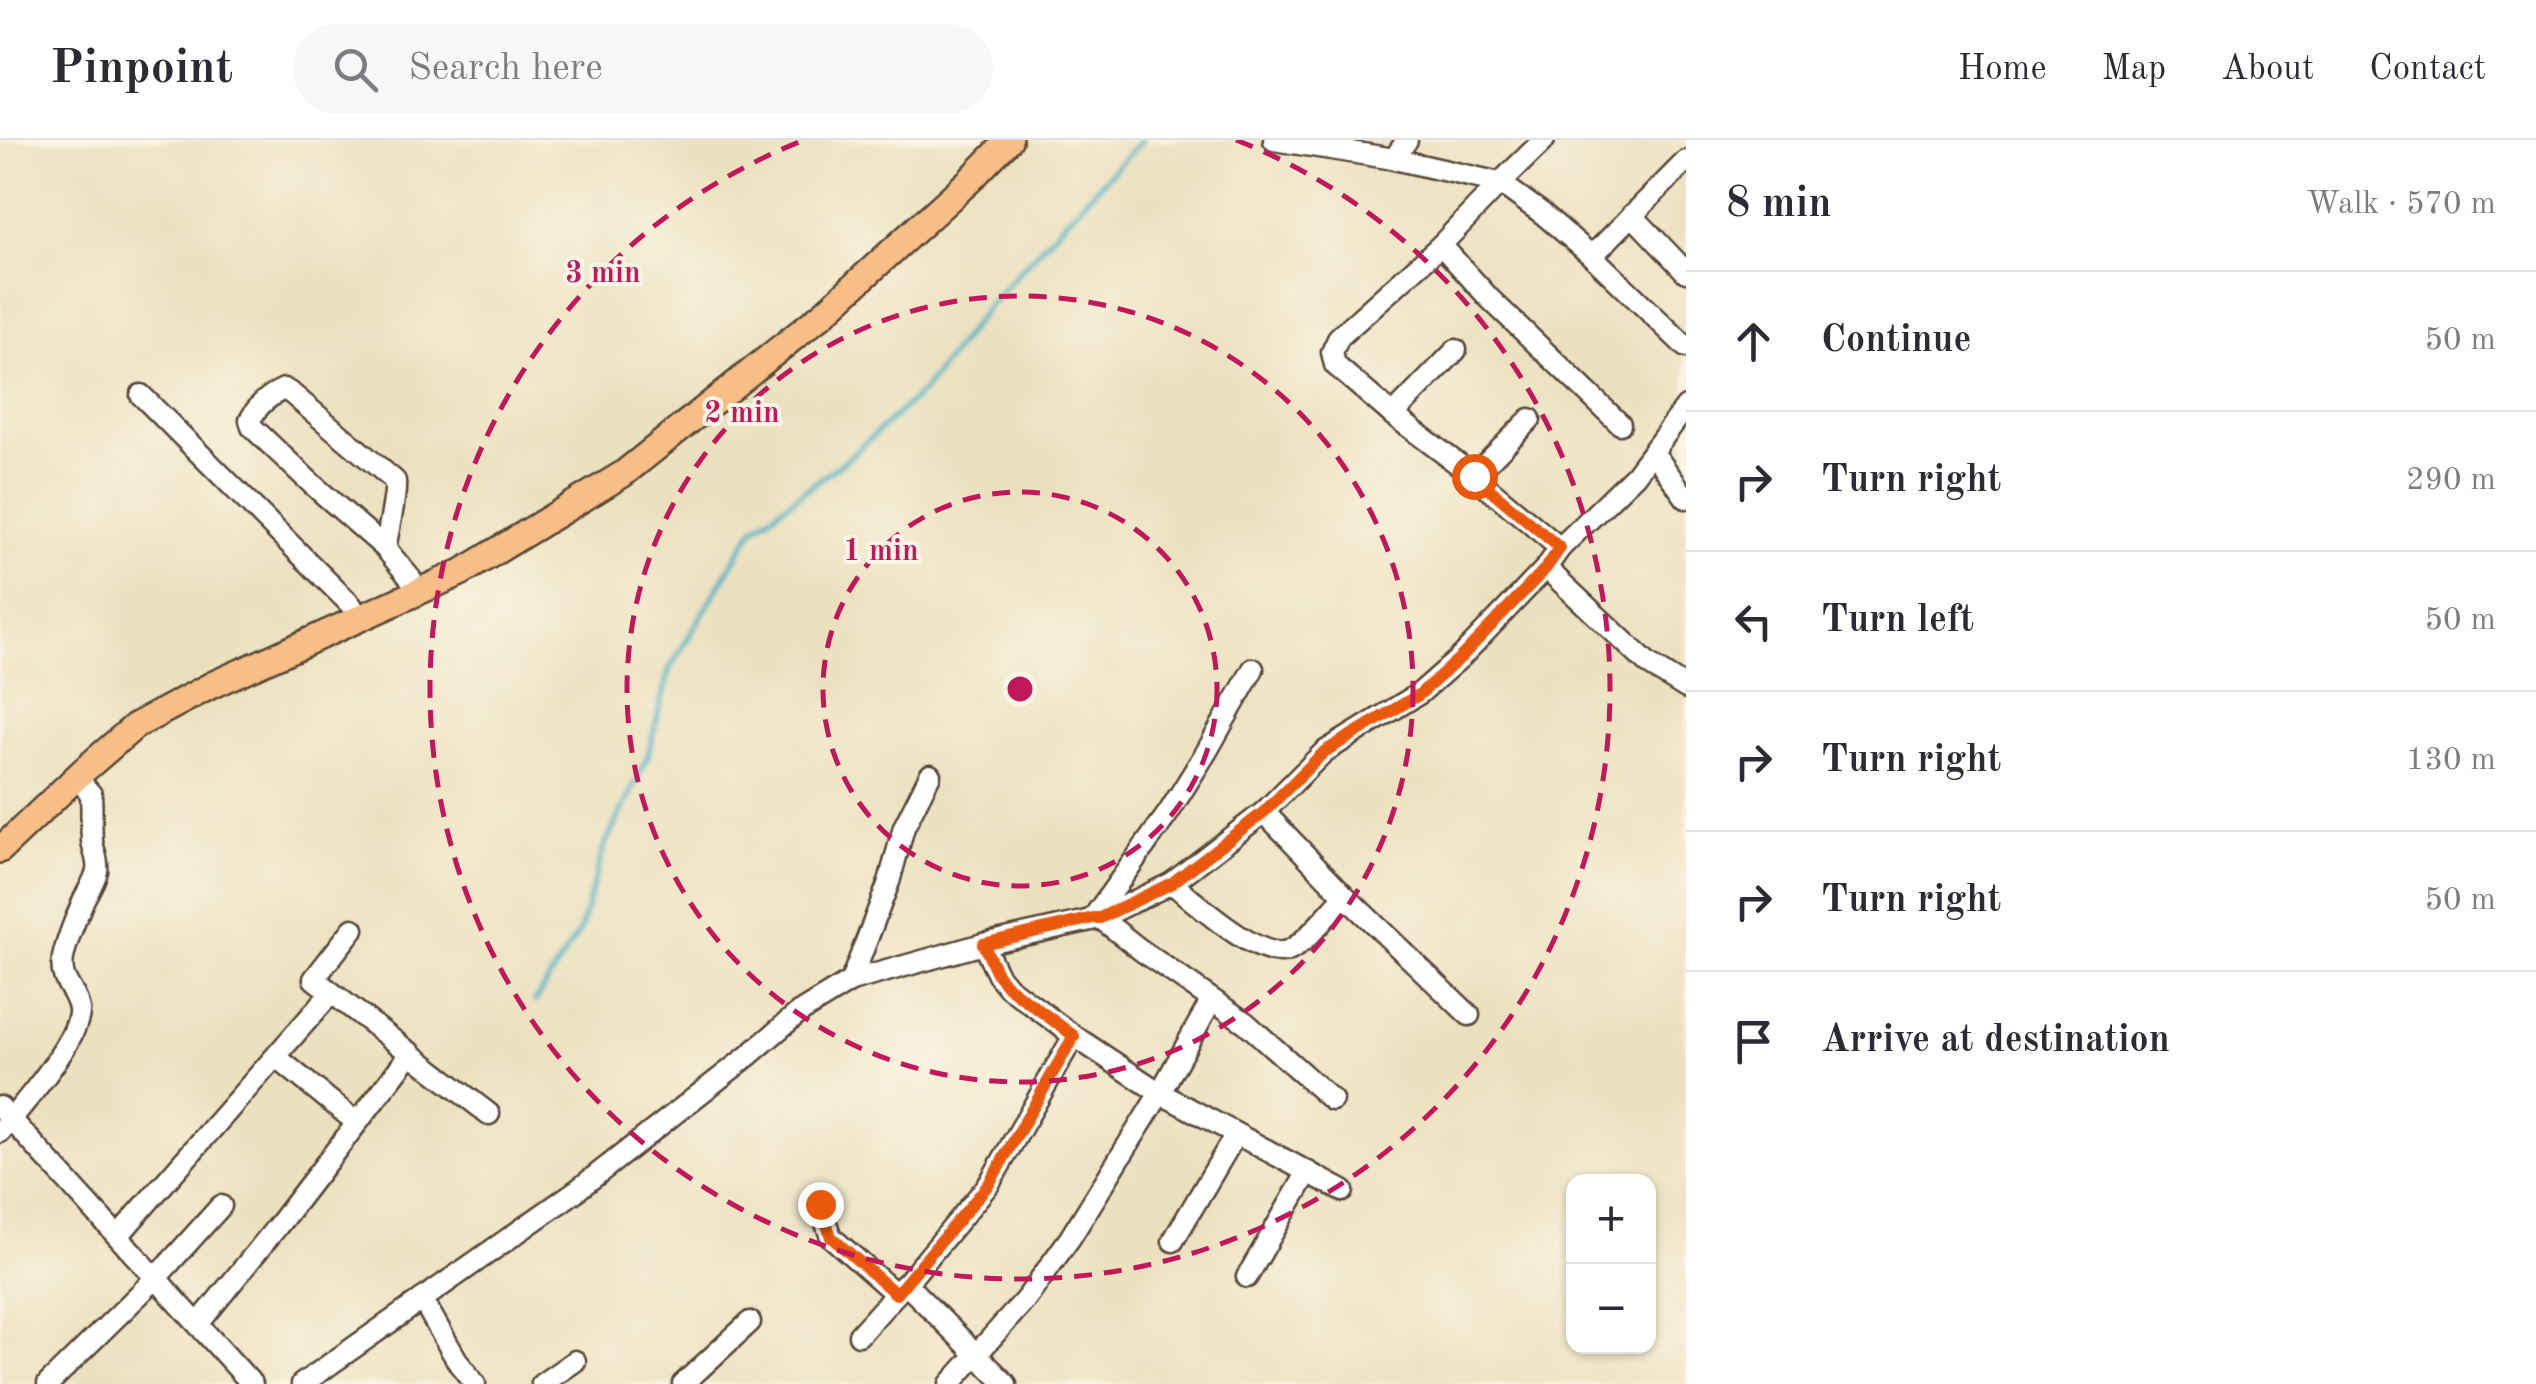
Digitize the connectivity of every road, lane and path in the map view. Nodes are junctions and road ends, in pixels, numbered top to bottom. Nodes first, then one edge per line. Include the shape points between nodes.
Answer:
1 (988, 140) edge
2 (1009, 140) edge
3 (1274, 140) edge
4 (1407, 140) edge
5 (1544, 140) edge
6 (1303, 142) edge
7 (1394, 159) junction
8 (1686, 161) edge
9 (1500, 183) junction
10 (1632, 215) junction
11 (1441, 245) junction
12 (1592, 256) junction
13 (1686, 272) edge
14 (1686, 347) edge
15 (1456, 350) dead end
16 (141, 395) dead end
17 (1686, 407) edge
18 (1393, 415) junction
19 (1530, 419) dead end
20 (1620, 424) dead end
21 (1653, 452) junction
22 (1474, 476) junction
23 (1686, 498) edge
24 (385, 548) junction
25 (1560, 548) junction
26 (1546, 568) junction
27 (411, 579) junction
28 (352, 606) junction
29 (1253, 669) dead end
30 (1686, 688) edge
31 (930, 775) dead end
32 (76, 778) junction
33 (1264, 812) junction
34 (0, 832) edge
35 (0, 850) edge
36 (1172, 883) junction
37 (1346, 896) junction
38 (1096, 918) junction
39 (353, 929) dead end
40 (983, 944) junction
41 (851, 981) junction
42 (331, 993) junction
43 (1211, 1001) junction
44 (1470, 1015) dead end
45 (1074, 1036) junction
46 (411, 1053) junction
47 (276, 1057) junction
48 (1160, 1093) junction
49 (1332, 1100) dead end
50 (489, 1114) dead end
51 (4, 1120) edge
52 (356, 1122) junction
53 (1236, 1134) junction
54 (1308, 1172) junction
55 (1343, 1192) dead end
56 (820, 1204) dead end
57 (221, 1206) dead end
58 (118, 1236) junction
59 (1173, 1241) dead end
60 (1246, 1277) dead end
61 (156, 1278) junction
62 (901, 1289) junction
63 (422, 1299) junction
64 (750, 1322) dead end
65 (198, 1323) junction
66 (860, 1335) dead end
67 (976, 1354) junction
68 (575, 1361) dead end
69 (48, 1384) edge
70 (252, 1384) edge
71 (302, 1384) edge
72 (475, 1384) edge
73 (542, 1384) edge
74 (683, 1384) edge
75 (950, 1384) edge
76 (1006, 1384) edge

1 - 27 main road via 813,303 615,462 456,559
2 - 32 main road via 823,314 623,474 462,572 136,726
3 - 6 street
4 - 7 street
5 - 9 street
6 - 7 street
7 - 9 street
8 - 10 street
9 - 11 street
9 - 12 street
10 - 12 street
10 - 13 street
11 - 18 street via 1339,337 1332,352 1335,365
11 - 20 street
12 - 14 street
15 - 18 street
16 - 28 street
17 - 21 street
18 - 22 street
19 - 22 street
21 - 23 street
21 - 25 street
22 - 25 street
24 - 24 street via 252,427 254,413 273,394 292,394 394,480
24 - 27 street
25 - 26 street
26 - 30 street via 1648,664
26 - 33 street via 1420,694 1324,752
27 - 28 main road
28 - 34 main road via 137,706
29 - 38 street via 1207,752
31 - 41 street via 904,827
32 - 35 main road
32 - 51 street via 91,794 97,862 62,969 78,1016 45,1076
33 - 36 street
33 - 37 street
36 - 37 street via 1273,953 1297,946
36 - 38 street
37 - 44 street
38 - 40 street
38 - 43 street
39 - 42 street via 314,979
40 - 41 street
40 - 45 street via 1008,987
41 - 63 street via 797,1014 576,1190
42 - 46 street
42 - 47 street
43 - 48 street
43 - 49 street via 1246,1023
45 - 48 street
45 - 62 street via 989,1184
46 - 50 street
46 - 52 street
47 - 52 street
47 - 58 street
48 - 53 street
48 - 67 street via 1070,1238
51 - 58 street
52 - 65 street
53 - 54 street
53 - 59 street
54 - 55 street
54 - 60 street
56 - 62 street via 831,1237
57 - 61 street
58 - 61 street
61 - 65 street
61 - 69 street
62 - 66 street
62 - 67 street
63 - 71 street
63 - 72 street
64 - 74 street
65 - 70 street
67 - 75 street
67 - 76 street
68 - 73 street

